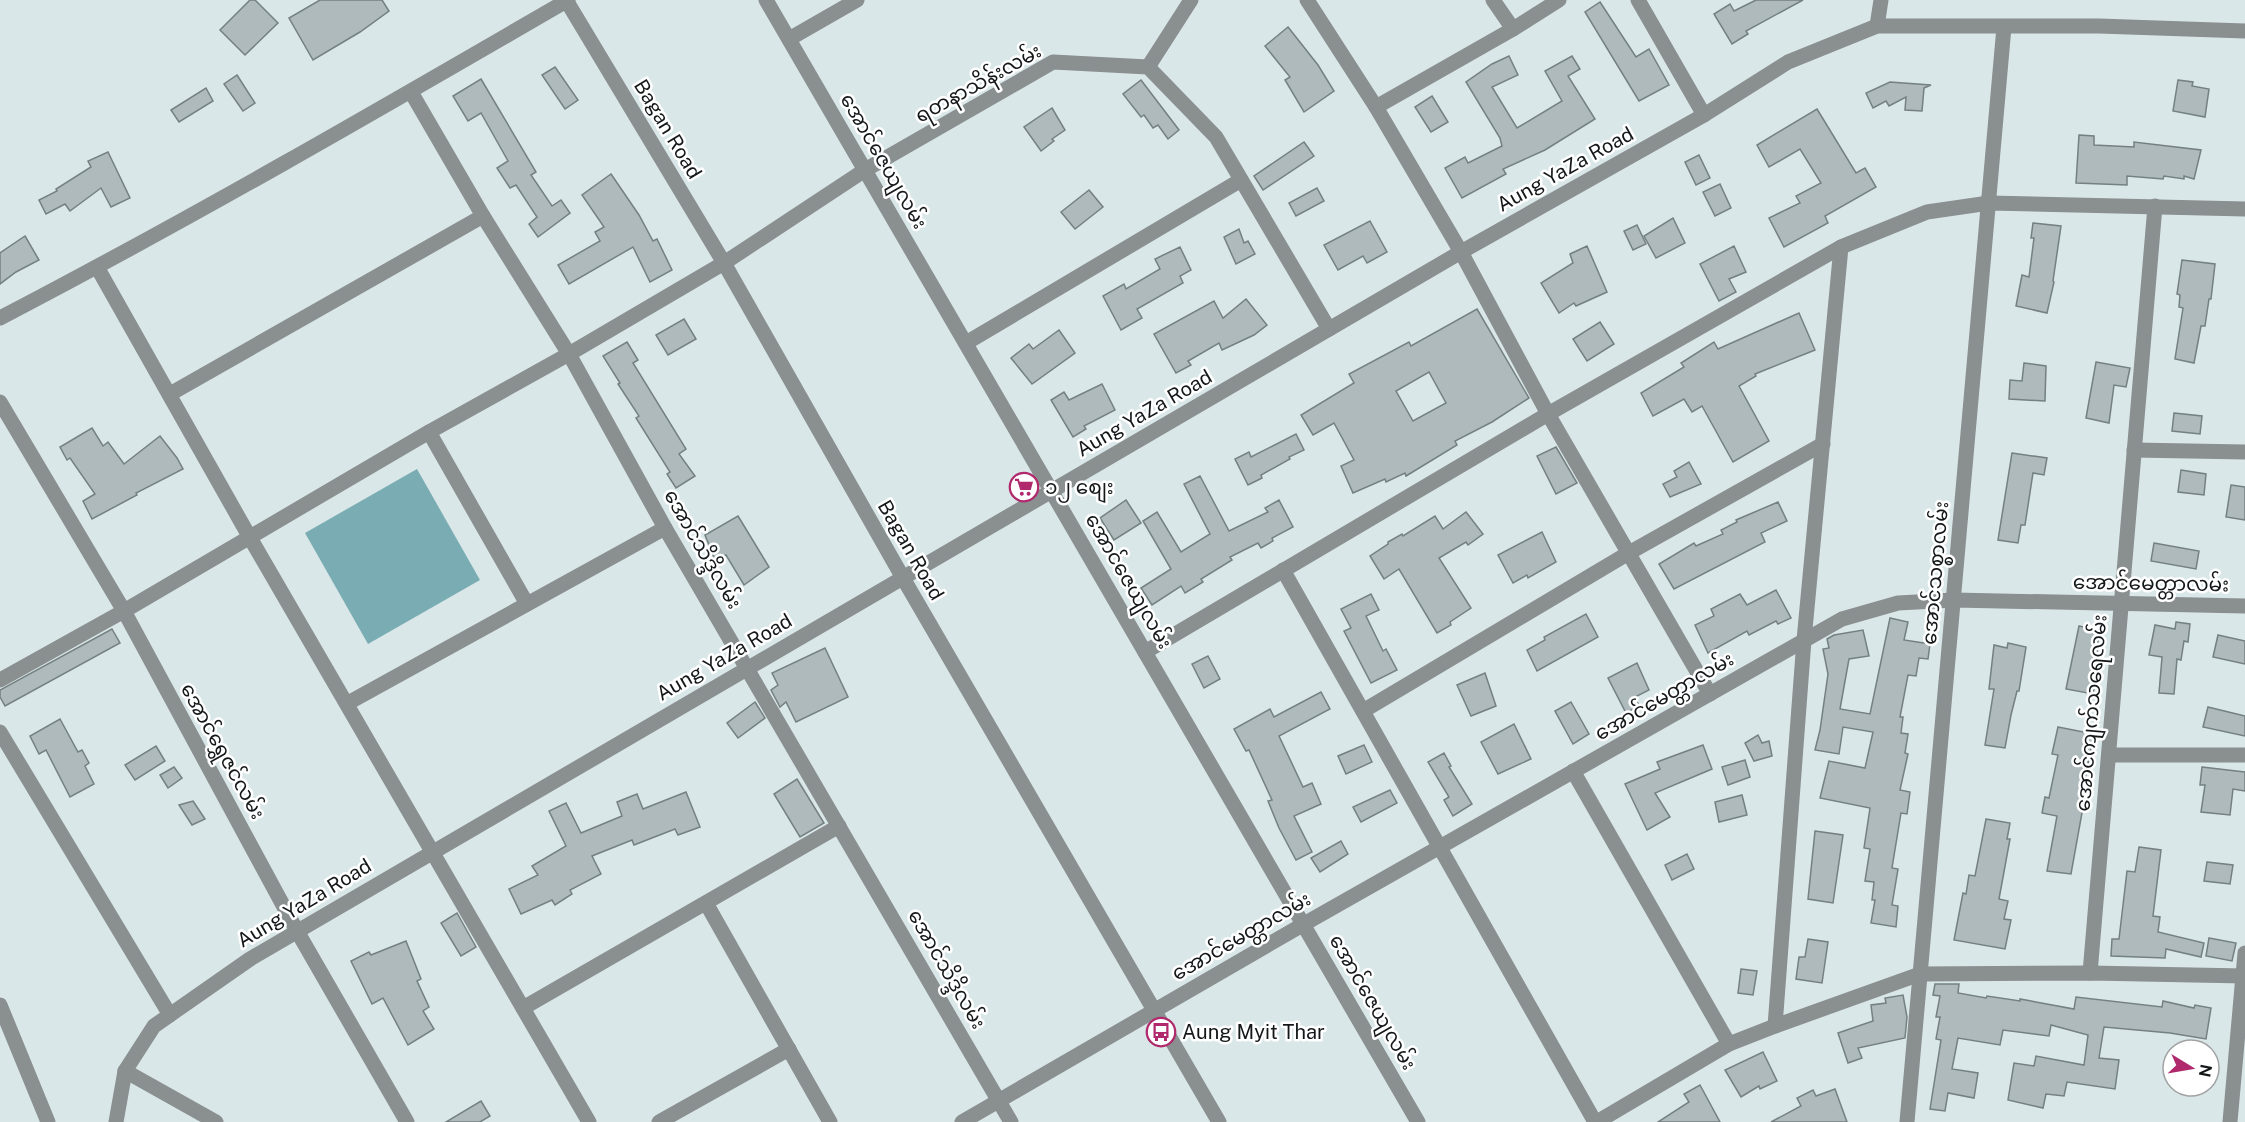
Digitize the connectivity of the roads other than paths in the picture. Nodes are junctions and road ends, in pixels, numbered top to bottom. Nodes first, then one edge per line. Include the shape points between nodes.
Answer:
1 (567, 0) edge
2 (766, 0) edge
3 (857, 0) edge
4 (1191, 0) edge
5 (1307, 0) edge
6 (1493, 0) edge
7 (1559, 0) edge
8 (1638, 0) edge
9 (1881, 0) edge
10 (1877, 26) junction
11 (2004, 27) junction
12 (1513, 29) junction
13 (2245, 31) edge
14 (789, 39) junction
15 (1148, 67) junction
16 (411, 92) junction
17 (1376, 106) junction
18 (1704, 115) junction
19 (866, 170) junction
20 (1241, 180) junction
21 (1989, 203) junction
22 (2155, 206) junction
23 (2245, 209) edge
24 (483, 216) junction
25 (1841, 247) junction
26 (1461, 252) junction
27 (724, 263) junction
28 (97, 267) junction
29 (0, 318) edge
30 (1329, 329) junction
31 (966, 343) junction
32 (569, 354) junction
33 (170, 394) junction
34 (0, 402) edge
35 (1548, 414) junction
36 (429, 432) junction
37 (1822, 444) junction
38 (2134, 450) junction
39 (2245, 452) edge
40 (1052, 490) junction
41 (665, 528) junction
42 (249, 536) junction
43 (1627, 554) junction
44 (1283, 570) junction
45 (903, 578) junction
46 (1954, 600) junction
47 (2121, 603) junction
48 (527, 604) junction
49 (2245, 606) edge
50 (124, 611) junction
51 (1804, 640) junction
52 (1145, 651) junction
53 (747, 668) junction
54 (0, 680) edge
55 (1710, 694) junction
56 (348, 703) junction
57 (1363, 711) junction
58 (0, 732) edge
59 (2109, 755) junction
60 (2245, 755) edge
61 (1573, 771) junction
62 (839, 826) junction
63 (1441, 846) junction
64 (433, 851) junction
65 (706, 903) junction
66 (1304, 924) junction
67 (297, 931) junction
68 (2245, 953) edge
69 (2090, 973) junction
70 (1920, 974) junction
71 (2244, 976) edge
72 (0, 1005) edge
73 (523, 1008) junction
74 (1155, 1011) junction
75 (170, 1015) junction
76 (1775, 1026) junction
77 (1729, 1044) junction
78 (789, 1049) junction
79 (125, 1071) junction
80 (999, 1100) junction
81 (48, 1122) edge
82 (116, 1122) edge
83 (216, 1122) edge
84 (407, 1122) edge
85 (589, 1122) edge
86 (659, 1122) edge
87 (830, 1122) edge
88 (962, 1122) edge
89 (1011, 1122) edge
90 (1219, 1122) edge
91 (1418, 1122) edge
92 (1596, 1122) edge
93 (1907, 1122) edge
94 (2230, 1122) edge

1 - 16 street
1 - 27 street, Bagan Road
2 - 14 street, အောင်ဇေယျလမ်း
3 - 14 street
4 - 15 street
5 - 17 street
6 - 12 street
7 - 12 street
8 - 18 street
9 - 10 street
10 - 11 street, Aung YaZa Road
10 - 18 street, Aung YaZa Road via 1788,62
11 - 13 street, Aung YaZa Road
11 - 21 street, အောင်သစ္စာလမ်း
12 - 17 street
14 - 19 street, အောင်ဇေယျလမ်း
15 - 19 street, ရတနာသိန်းလမ်း via 1053,62
15 - 20 street via 1216,137
16 - 24 street, အောင်သိဒ္ဒိလမ်း
16 - 28 street
17 - 26 street
18 - 26 street, Aung YaZa Road
19 - 27 street, ရတနာသိန်းလမ်း
19 - 31 street, အောင်ဇေယျလမ်း
20 - 30 street
20 - 31 street
21 - 22 street
21 - 25 street via 1927,213
21 - 46 street, အောင်သစ္စာလမ်း
22 - 23 street
22 - 38 street, အောင်ကျက်သရေလမ်း
24 - 32 street, အောင်သိဒ္ဒိလမ်း
24 - 33 street
25 - 35 street
25 - 37 street
26 - 30 street, Aung YaZa Road
26 - 35 street
27 - 32 street, ရတနာသိန်းလမ်း
27 - 45 street, Bagan Road
28 - 29 street
28 - 33 street
30 - 40 street, Aung YaZa Road
31 - 40 street, အောင်ဇေယျလမ်း
32 - 36 street, ရတနာသိန်းလမ်း
32 - 41 street, အောင်သိဒ္ဒိလမ်း
33 - 42 street
34 - 50 street, အောင်ရွှေဇင်လမ်း
35 - 43 street
35 - 44 street
36 - 42 street, ရတနာသိန်းလမ်း
36 - 48 street
37 - 43 street
37 - 51 street
38 - 39 street
38 - 47 street, အောင်ကျက်သရေလမ်း
40 - 45 street, Aung YaZa Road
40 - 52 street, အောင်ဇေယျလမ်း
41 - 48 street
41 - 53 street, အောင်သိဒ္ဒိလမ်း
42 - 50 street, ရတနာသိန်းလမ်း
42 - 56 street
43 - 55 street
43 - 57 street
44 - 52 street
44 - 57 street
45 - 53 street, Aung YaZa Road
45 - 74 street, Bagan Road
46 - 47 street, အောင်မေတ္တာလမ်း
46 - 51 street, အောင်မေတ္တာလမ်း via 1898,603 1842,619
46 - 70 street, အောင်သစ္စာလမ်း
47 - 49 street, အောင်မေတ္တာလမ်း
47 - 59 street, အောင်ကျက်သရေလမ်း
48 - 56 street
50 - 54 street, ရတနာသိန်းလမ်း
50 - 67 street, အောင်ရွှေဇင်လမ်း
51 - 55 street, အောင်မေတ္တာလမ်း
51 - 76 street
52 - 66 street, အောင်ဇေယျလမ်း
53 - 62 street, အောင်သိဒ္ဒိလမ်း
53 - 64 street, Aung YaZa Road
55 - 61 street, အောင်မေတ္တာလမ်း
56 - 64 street
57 - 63 street
58 - 75 street
59 - 60 street
59 - 69 street, အောင်ကျက်သရေလမ်း
61 - 63 street, အောင်မေတ္တာလမ်း
61 - 77 street
62 - 65 street
62 - 80 street, အောင်သိဒ္ဒိလမ်း
63 - 66 street, အောင်မေတ္တာလမ်း
63 - 92 street
64 - 67 street, Aung YaZa Road
64 - 73 street
65 - 73 street
65 - 78 street
66 - 74 street, အောင်မေတ္တာလမ်း
66 - 91 street, အောင်ဇေယျလမ်း
67 - 75 street, Aung YaZa Road via 250,958
67 - 84 street, အောင်ရွှေဇင်လမ်း
68 - 71 street
69 - 70 street
69 - 71 street
70 - 76 street
70 - 93 street, အောင်သစ္စာလမ်း
71 - 94 street
72 - 81 street
73 - 85 street
74 - 80 street
74 - 90 street, Bagan Road
75 - 79 street, Aung YaZa Road via 154,1026
76 - 77 street
77 - 92 street
78 - 86 street
78 - 87 street
79 - 82 street, Aung YaZa Road
79 - 83 street
80 - 88 street
80 - 89 street, အောင်သိဒ္ဒိလမ်း

